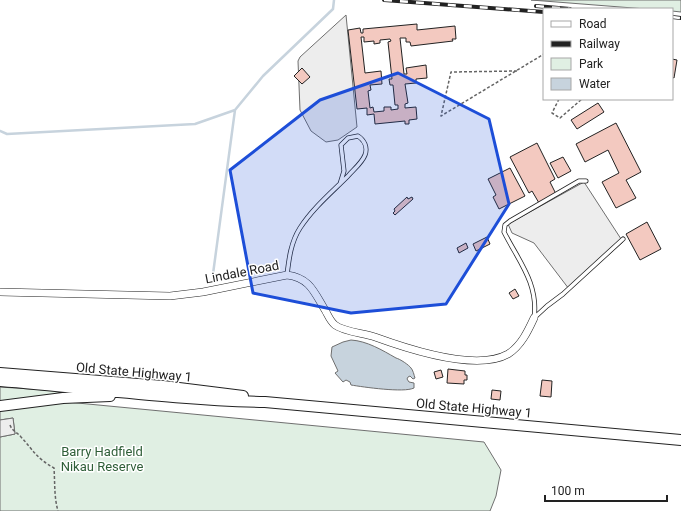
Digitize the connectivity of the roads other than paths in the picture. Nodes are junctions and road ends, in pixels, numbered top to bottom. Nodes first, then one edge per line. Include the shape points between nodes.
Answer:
1 (586, 181) dead end
2 (340, 184) junction
3 (623, 239) dead end
4 (287, 275) junction
5 (0, 292) edge
6 (534, 318) junction
7 (0, 369) edge
8 (0, 373) edge
9 (0, 381) edge
10 (144, 385) junction
11 (160, 395) junction
12 (264, 402) junction
13 (0, 406) edge
14 (681, 440) edge

1 - 6 lane via 579,181 505,226 504,232 531,282
2 - 2 lane via 344,171 341,145 348,138 358,136 365,143 365,155
2 - 4 lane via 308,215 296,233 290,251
3 - 6 lane
4 - 5 street, Lindale Road via 170,296
4 - 6 street, Lindale Road via 296,276 309,284 329,318 340,328 448,358 492,360 508,353 519,344
7 - 10 main road
8 - 10 main road, Old State Highway 1
9 - 11 main road, Old State Highway 1
10 - 12 main road, Old State Highway 1 via 224,393
11 - 12 main road, Old State Highway 1
11 - 13 main road via 85,396
12 - 14 main road, Old State Highway 1

